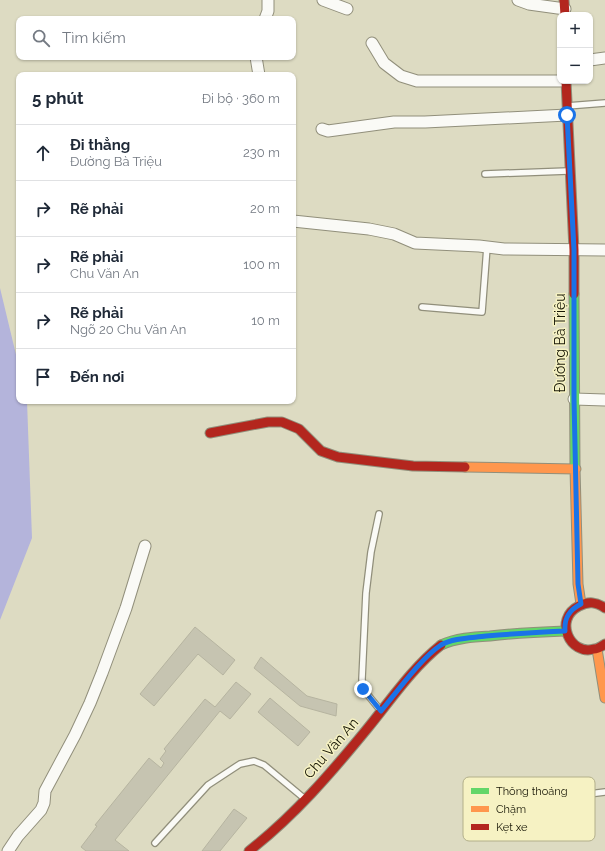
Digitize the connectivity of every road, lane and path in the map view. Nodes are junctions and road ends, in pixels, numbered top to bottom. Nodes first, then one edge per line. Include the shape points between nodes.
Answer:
1 (268, 0) edge
2 (323, 0) edge
3 (518, 0) edge
4 (564, 8) edge
5 (347, 10) dead end
6 (266, 16) edge
7 (372, 43) dead end
8 (605, 58) edge
9 (256, 60) edge
10 (593, 60) edge
11 (258, 72) edge
12 (557, 81) edge
13 (566, 84) edge
14 (605, 103) edge
15 (567, 111) junction
16 (322, 129) dead end
17 (571, 171) junction
18 (485, 174) dead end
19 (296, 221) edge
20 (487, 247) junction
21 (574, 250) junction
22 (605, 250) edge
23 (422, 307) dead end
24 (574, 399) junction
25 (605, 400) edge
26 (210, 433) dead end
27 (576, 469) junction
28 (379, 514) dead end
29 (145, 546) dead end
30 (581, 604) junction
31 (605, 608) edge
32 (565, 631) junction
33 (601, 646) edge
34 (605, 698) edge
35 (381, 711) junction
36 (605, 792) edge
37 (595, 793) edge
38 (305, 799) junction
39 (155, 843) dead end
40 (8, 851) edge
41 (249, 851) edge

1 - 6 street
2 - 5 street
3 - 4 street via 529,4
7 - 12 street via 384,63 401,76 417,81
8 - 10 street
9 - 11 street
13 - 15 street, Đường Bà Triệu
14 - 15 lane
15 - 16 street via 394,122 328,131
15 - 17 street, Đường Bà Triệu
17 - 18 lane
17 - 21 street, Đường Bà Triệu
19 - 20 street via 369,229 394,234 415,243
20 - 21 street
20 - 23 lane via 482,312
21 - 22 street
21 - 24 street, Đường Bà Triệu
24 - 25 street
24 - 27 street, Đường Bà Triệu
26 - 27 street via 268,422 282,422 299,429 321,451 338,457 413,466
27 - 30 street, Đường Bà Triệu via 578,584
28 - 35 lane via 366,593 362,679 363,689
29 - 40 street via 126,608 90,703 45,791 41,810
30 - 31 street via 588,602
30 - 32 street via 573,608 567,616
32 - 33 street via 577,647 590,650
32 - 35 street, Chu Văn An via 475,637 453,640 441,645 414,671
33 - 34 street
35 - 38 street, Chu Văn An via 332,772
36 - 37 lane
38 - 39 lane via 264,765 254,761 240,764 208,785
38 - 41 street, Chu Văn An via 273,832

